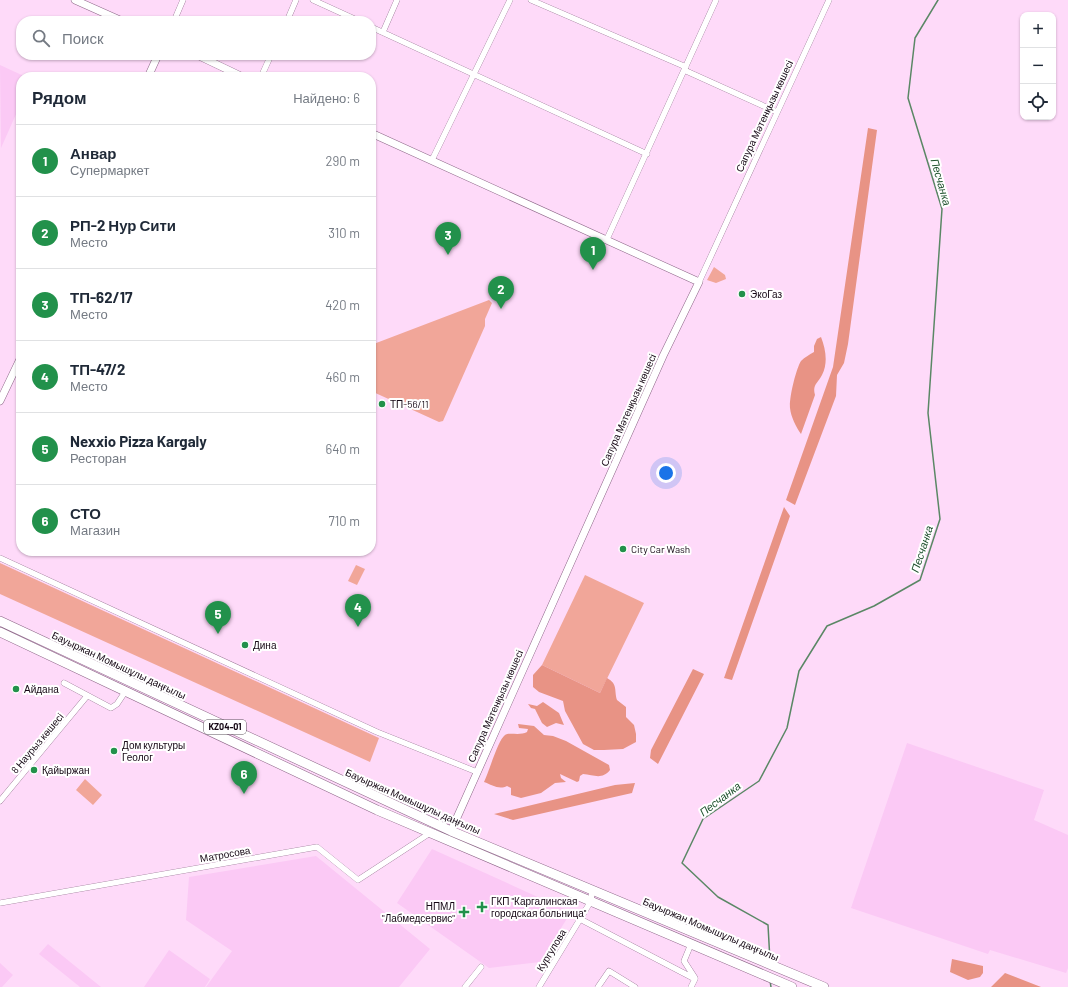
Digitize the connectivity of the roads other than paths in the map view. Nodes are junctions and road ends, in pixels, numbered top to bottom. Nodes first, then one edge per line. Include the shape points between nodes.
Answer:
1 (75, 0) edge
2 (183, 0) edge
3 (296, 0) edge
4 (313, 0) edge
5 (397, 0) edge
6 (510, 0) edge
7 (531, 0) edge
8 (716, 0) edge
9 (829, 0) edge
10 (111, 16) edge
11 (176, 16) edge
12 (289, 16) edge
13 (348, 16) edge
14 (376, 28) edge
15 (383, 32) junction
16 (156, 60) edge
17 (207, 60) edge
18 (269, 60) edge
19 (685, 69) junction
20 (150, 72) edge
21 (233, 72) edge
22 (263, 72) edge
23 (475, 74) junction
24 (777, 112) junction
25 (376, 135) edge
26 (647, 154) junction
27 (432, 160) junction
28 (607, 239) junction
29 (699, 282) junction
30 (16, 367) edge
31 (0, 401) edge
32 (0, 558) edge
33 (0, 621) edge
34 (0, 632) edge
35 (48, 643) junction
36 (44, 653) junction
37 (64, 683) dead end
38 (125, 692) junction
39 (87, 696) junction
40 (477, 772) junction
41 (382, 800) junction
42 (0, 801) edge
43 (377, 810) junction
44 (451, 831) junction
45 (430, 833) junction
46 (447, 841) junction
47 (592, 891) junction
48 (591, 901) junction
49 (0, 903) edge
50 (580, 919) junction
51 (691, 944) junction
52 (481, 967) dead end
53 (695, 979) junction
54 (465, 987) edge
55 (539, 987) edge
56 (598, 987) edge
57 (636, 987) edge
58 (691, 987) edge
59 (792, 987) edge
60 (824, 987) edge

1 - 10 street
2 - 11 street
3 - 12 street
4 - 13 street
5 - 15 street
6 - 23 street
7 - 19 street
8 - 19 street
9 - 24 street, Сапура Мәтенқызы көшесі
14 - 15 street
15 - 23 street
16 - 20 street
17 - 21 street
18 - 22 street
19 - 24 street
19 - 26 street
23 - 26 street
23 - 27 street
24 - 29 street, Сапура Мәтенқызы көшесі
25 - 27 street
26 - 28 street
27 - 28 street
28 - 29 street
29 - 40 street, Сапура Мәтенқызы көшесі via 659,363
30 - 31 street
32 - 40 street via 377,732
33 - 35 main road, Бауыржан Момышұлы даңғылы / KZ04-01
34 - 36 main road, Бауыржан Момышұлы даңғылы / KZ04-01
35 - 36 main road
35 - 41 main road, Бауыржан Момышұлы даңғылы / KZ04-01
36 - 38 main road, Бауыржан Момышұлы даңғылы / KZ04-01
37 - 39 street
38 - 39 street via 111,708
38 - 43 main road, Бауыржан Момышұлы даңғылы / KZ04-01
39 - 42 street, 8 Наурыз көшесі
40 - 44 street, Сапура Мәтенқызы көшесі
41 - 43 main road
41 - 44 main road, Бауыржан Момышұлы даңғылы / KZ04-01
43 - 45 main road, Бауыржан Момышұлы даңғылы / KZ04-01
44 - 46 main road
44 - 47 main road, Бауыржан Момышұлы даңғылы / KZ04-01
45 - 46 main road, Бауыржан Момышұлы даңғылы / KZ04-01
45 - 49 street, Матросова via 358,880 317,847
46 - 48 main road, Бауыржан Момышұлы даңғылы / KZ04-01
47 - 48 street
47 - 60 main road, Бауыржан Момышұлы даңғылы / KZ04-01
48 - 50 street, Кургулова
48 - 51 main road, Бауыржан Момышұлы даңғылы / KZ04-01
50 - 53 street
50 - 55 street, Кургулова
51 - 53 street via 684,961
51 - 59 main road, Бауыржан Момышұлы даңғылы / KZ04-01
52 - 54 street
53 - 58 street
56 - 57 street via 609,971

